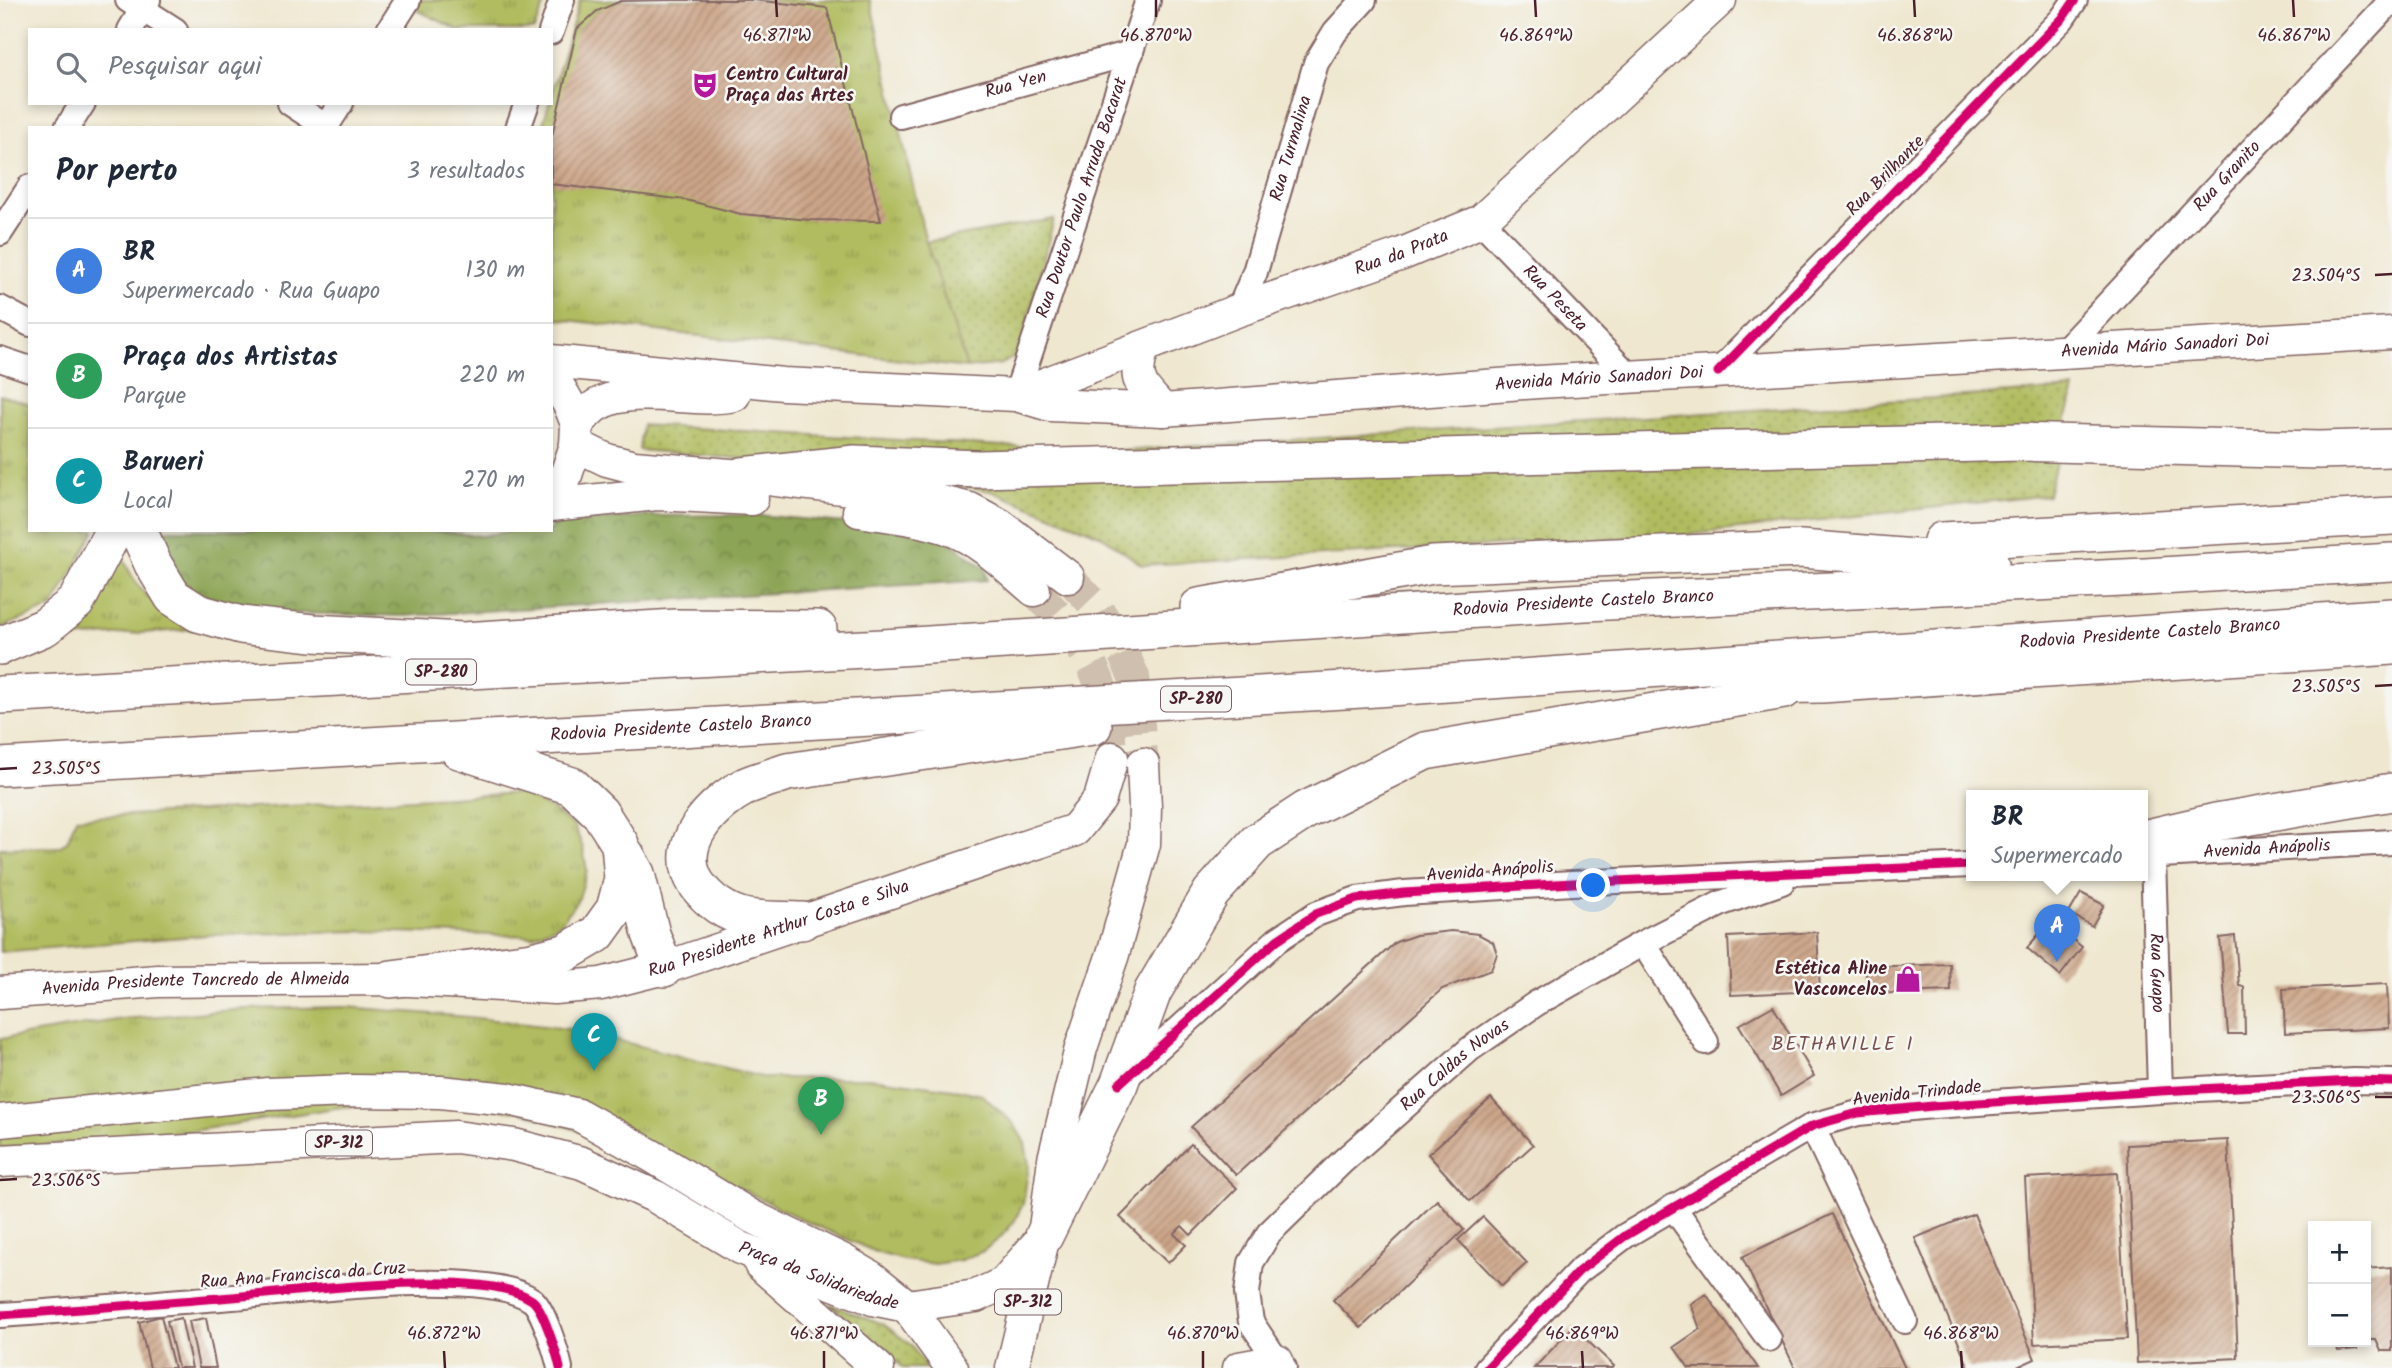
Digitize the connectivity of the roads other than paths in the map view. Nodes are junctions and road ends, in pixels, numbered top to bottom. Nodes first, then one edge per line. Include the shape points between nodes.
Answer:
1 (408, 0) edge
2 (562, 0) edge
3 (1148, 0) edge
4 (1364, 0) edge
5 (1720, 0) edge
6 (2075, 0) edge
7 (2392, 0) edge
8 (137, 10) edge
9 (171, 28) edge
10 (390, 28) edge
11 (552, 28) edge
12 (1131, 53) junction
13 (82, 105) edge
14 (293, 105) edge
15 (340, 105) edge
16 (526, 105) edge
17 (901, 116) dead end
18 (68, 126) edge
19 (324, 126) edge
20 (327, 126) edge
21 (519, 126) edge
22 (28, 190) edge
23 (1481, 221) junction
24 (0, 233) edge
25 (0, 308) edge
26 (1239, 310) junction
27 (28, 323) edge
28 (2390, 331) edge
29 (1143, 348) junction
30 (2062, 353) junction
31 (0, 359) edge
32 (553, 361) edge
33 (28, 368) edge
34 (1718, 372) junction
35 (1630, 377) junction
36 (553, 382) edge
37 (783, 384) junction
38 (1016, 395) junction
39 (1164, 410) junction
40 (577, 434) junction
41 (2392, 448) edge
42 (742, 476) junction
43 (553, 489) edge
44 (553, 505) edge
45 (2392, 516) edge
46 (113, 532) edge
47 (139, 532) edge
48 (1801, 549) junction
49 (2392, 562) edge
50 (1068, 577) tunnel mouth
51 (2145, 577) junction
52 (1034, 590) tunnel mouth
53 (2392, 617) edge
54 (1021, 639) junction
55 (2010, 644) junction
56 (0, 646) edge
57 (2392, 646) edge
58 (883, 648) junction
59 (1822, 684) junction
60 (1362, 689) junction
61 (0, 695) edge
62 (434, 743) junction
63 (1112, 758) tunnel mouth
64 (1143, 764) tunnel mouth
65 (0, 767) edge
66 (2392, 792) edge
67 (2392, 842) edge
68 (620, 844) junction
69 (2148, 849) edge
70 (2148, 850) edge
71 (1966, 865) edge
72 (1806, 874) junction
73 (2148, 881) edge
74 (802, 920) junction
75 (1643, 943) junction
76 (664, 968) junction
77 (391, 979) junction
78 (0, 993) edge
79 (1706, 1042) dead end
80 (2392, 1082) edge
81 (1119, 1084) junction
82 (2160, 1091) junction
83 (0, 1121) edge
84 (1812, 1126) junction
85 (41, 1159) junction
86 (0, 1161) edge
87 (0, 1179) edge
88 (1673, 1207) junction
89 (1044, 1236) junction
90 (741, 1248) junction
91 (906, 1306) junction
92 (0, 1315) edge
93 (1905, 1321) dead end
94 (1769, 1339) dead end
95 (1281, 1364) edge
96 (560, 1368) edge
97 (878, 1368) edge
98 (951, 1368) edge
99 (1012, 1368) edge
100 (1239, 1368) edge
101 (1487, 1368) edge

1 - 10 street
2 - 11 street
3 - 12 street, Rua Doutor Paulo Arruda Bacarat
4 - 26 street, Rua Turmalina via 1335,32 1316,63 1255,272
5 - 23 main road, Rua da Prata
6 - 34 street, Rua Brilhante via 2062,19
7 - 30 street, Rua Granito
8 - 9 street
12 - 17 street, Rua Yen
12 - 38 street, Rua Doutor Paulo Arruda Bacarat
13 - 18 street
14 - 19 street
15 - 20 street
16 - 21 street
22 - 24 street
23 - 26 main road, Rua da Prata via 1402,254
23 - 35 street, Rua Peseta
25 - 27 street
26 - 29 main road, Rua da Prata
28 - 30 main road, Avenida Mário Sanadori Doi
29 - 38 main road, Rua da Prata
29 - 39 main road via 1138,378
30 - 34 main road, Avenida Mário Sanadori Doi
31 - 33 street
32 - 37 main road
34 - 35 main road, Avenida Mário Sanadori Doi
35 - 39 main road, Avenida Mário Sanadori Doi
36 - 40 main road via 570,406
37 - 38 main road
37 - 40 main road via 718,399 616,398 597,405
38 - 39 main road, Avenida Mário Sanadori Doi via 1050,405
40 - 42 main road via 607,460 634,467
40 - 43 main road via 564,481
41 - 42 highway via 2019,442 979,469 855,464
42 - 50 main road via 925,498 970,509 1000,525
44 - 52 main road via 657,494 729,496 912,519 952,530 984,548
45 - 48 highway, Rodovia Presidente Castelo Branco
46 - 56 highway via 76,602 45,626
47 - 58 highway via 173,597 198,612 241,625 463,641 676,628 817,629
48 - 51 highway, Rodovia Presidente Castelo Branco
48 - 54 highway, Rodovia Presidente Castelo Branco via 1433,565
49 - 51 highway, Rodovia Presidente Castelo Branco / SP-280
51 - 54 highway, Rodovia Presidente Castelo Branco / SP-280 via 1585,602
53 - 55 highway, Rodovia Presidente Castelo Branco / SP-280
54 - 58 highway, Rodovia Presidente Castelo Branco / SP-280
55 - 59 highway
55 - 60 highway, Rodovia Presidente Castelo Branco / SP-280
57 - 59 highway, Rodovia Presidente Castelo Branco
58 - 61 highway, Rodovia Presidente Castelo Branco / SP-280
59 - 60 highway, Rodovia Presidente Castelo Branco
59 - 81 highway via 1425,751 1306,810 1257,842 1211,893 1153,991
60 - 62 highway, Rodovia Presidente Castelo Branco / SP-280
60 - 74 highway via 985,741 787,772 747,785 721,802 692,838 687,857 691,874 712,903 747,918
62 - 65 highway, Rodovia Presidente Castelo Branco / SP-280
62 - 68 highway via 572,786 600,813
63 - 74 main road, Rua Presidente Arthur Costa e Silva via 1100,799 1075,830
64 - 89 main road, SP-312 via 1144,844 1081,1048 1054,1159
66 - 69 highway via 2216,822
67 - 70 street, Avenida Anápolis
68 - 76 highway via 636,874
68 - 77 highway via 623,879 615,909 597,934 565,953
71 - 72 street, Avenida Anápolis
72 - 75 street, Rua Caldas Novas via 1722,903
72 - 81 street, Avenida Anápolis via 1573,883 1357,900 1316,915 1277,940
73 - 82 street, Rua Guapo
74 - 76 main road, Rua Presidente Arthur Costa e Silva
75 - 79 street
75 - 95 street, Rua Caldas Novas via 1537,1003 1470,1049 1269,1233 1251,1263 1247,1293 1251,1322
76 - 77 main road, Rua Presidente Arthur Costa e Silva via 601,984 554,988
77 - 78 main road, Avenida Presidente Tancredo de Almeida via 158,981
80 - 82 street, Avenida Trindade
81 - 89 highway
82 - 84 street, Avenida Trindade via 1871,1112
83 - 91 main road via 351,1091 440,1092 508,1099 579,1115 751,1216 862,1272
84 - 88 street, Avenida Trindade
84 - 93 street
85 - 86 main road, SP-312
85 - 87 main road
85 - 90 main road, Praça da Solidariedade / SP-312 via 456,1137 514,1145 582,1163 656,1197
88 - 94 street
88 - 101 street, Avenida Trindade via 1579,1271
89 - 91 main road, Praça da Solidariedade via 1004,1283 976,1297
89 - 99 main road, SP-312
90 - 91 main road, Praça da Solidariedade via 873,1299
90 - 97 main road
91 - 98 main road
92 - 96 street, Rua Ana Francisca da Cruz via 398,1283 473,1284 510,1289 535,1301
95 - 100 main road

